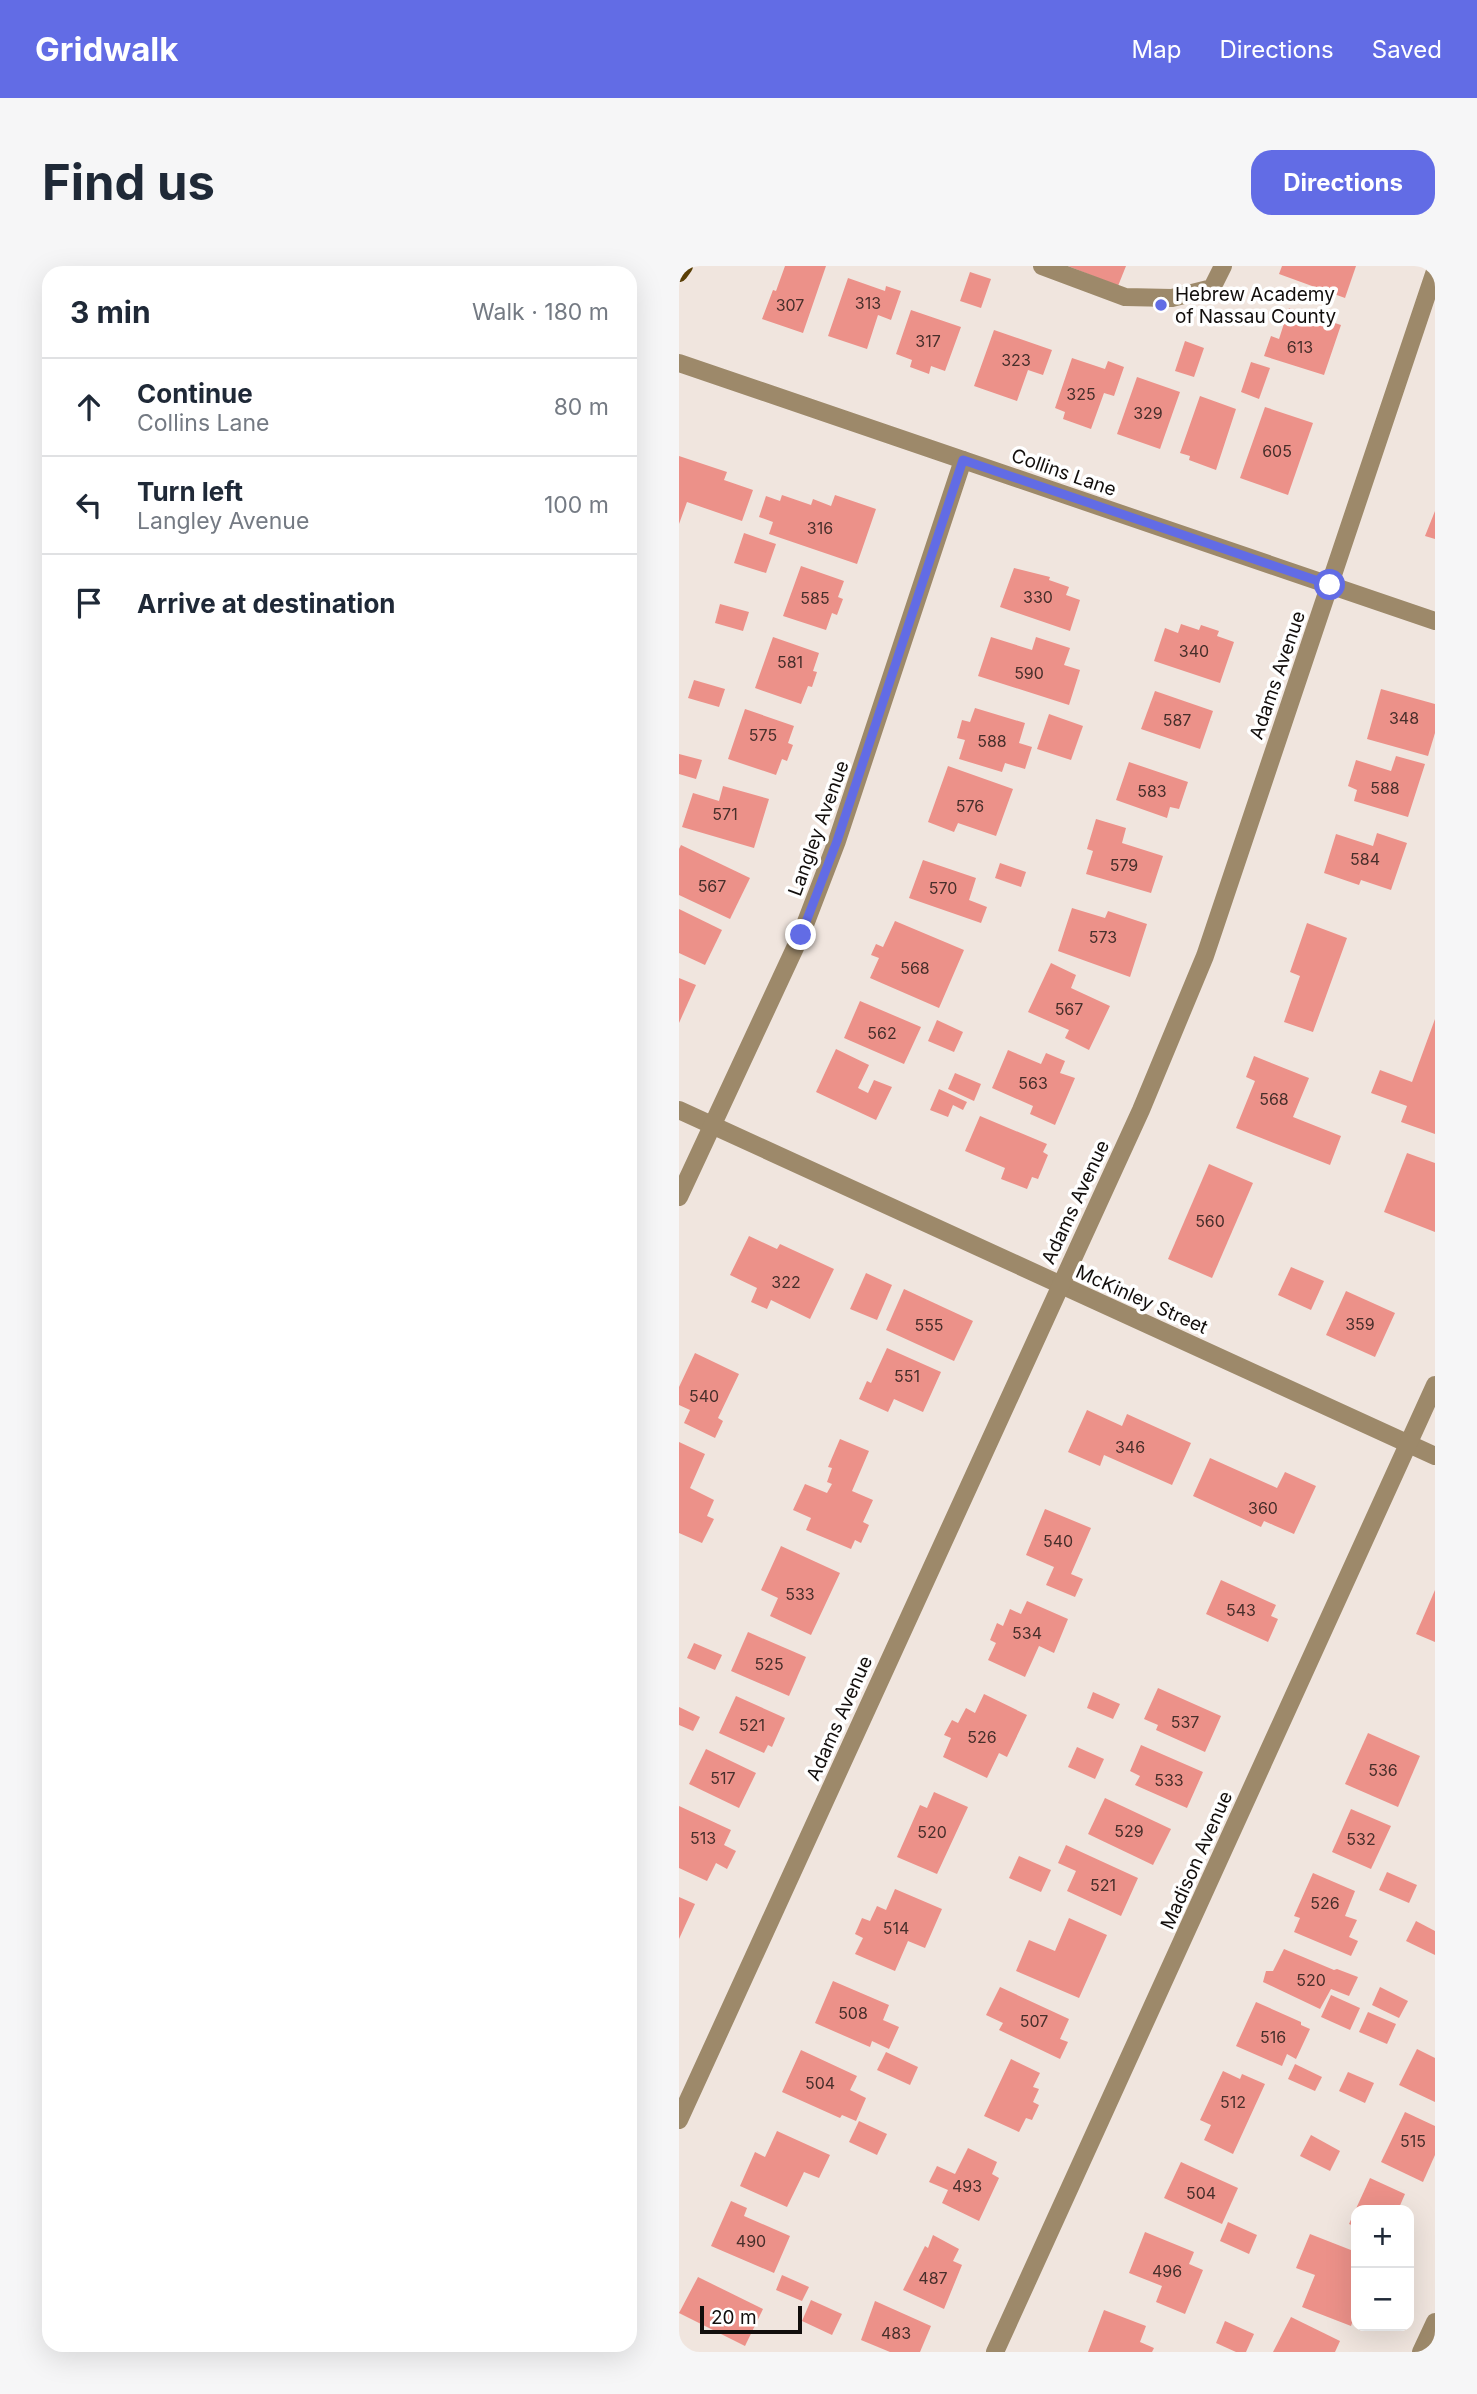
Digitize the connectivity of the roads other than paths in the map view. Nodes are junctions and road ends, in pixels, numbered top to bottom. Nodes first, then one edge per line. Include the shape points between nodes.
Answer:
1 (684, 266) edge
2 (1042, 266) edge
3 (1223, 266) edge
4 (1435, 271) edge
5 (679, 273) edge
6 (679, 363) edge
7 (963, 460) junction
8 (1330, 585) junction
9 (1435, 621) edge
10 (679, 1110) edge
11 (712, 1125) junction
12 (679, 1196) edge
13 (1060, 1285) junction
14 (1435, 1385) edge
15 (1409, 1443) junction
16 (1435, 1455) edge
17 (679, 2120) edge
18 (1435, 2322) edge
19 (995, 2352) edge
20 (1421, 2352) edge

1 - 5 main road
2 - 3 street via 1125,297 1172,298 1212,288
4 - 8 street, Adams Avenue
6 - 7 street, Collins Lane
7 - 8 street, Collins Lane
7 - 11 street, Langley Avenue via 837,841 801,935
8 - 9 street, Collins Lane
8 - 13 street, Adams Avenue via 1205,956 1141,1110
10 - 11 street, McKinley Street
11 - 12 street, Langley Avenue
11 - 13 street, McKinley Street
13 - 15 street, McKinley Street
13 - 17 street, Adams Avenue
14 - 15 street, Madison Avenue
15 - 16 street, McKinley Street
15 - 19 street, Madison Avenue
18 - 20 street

